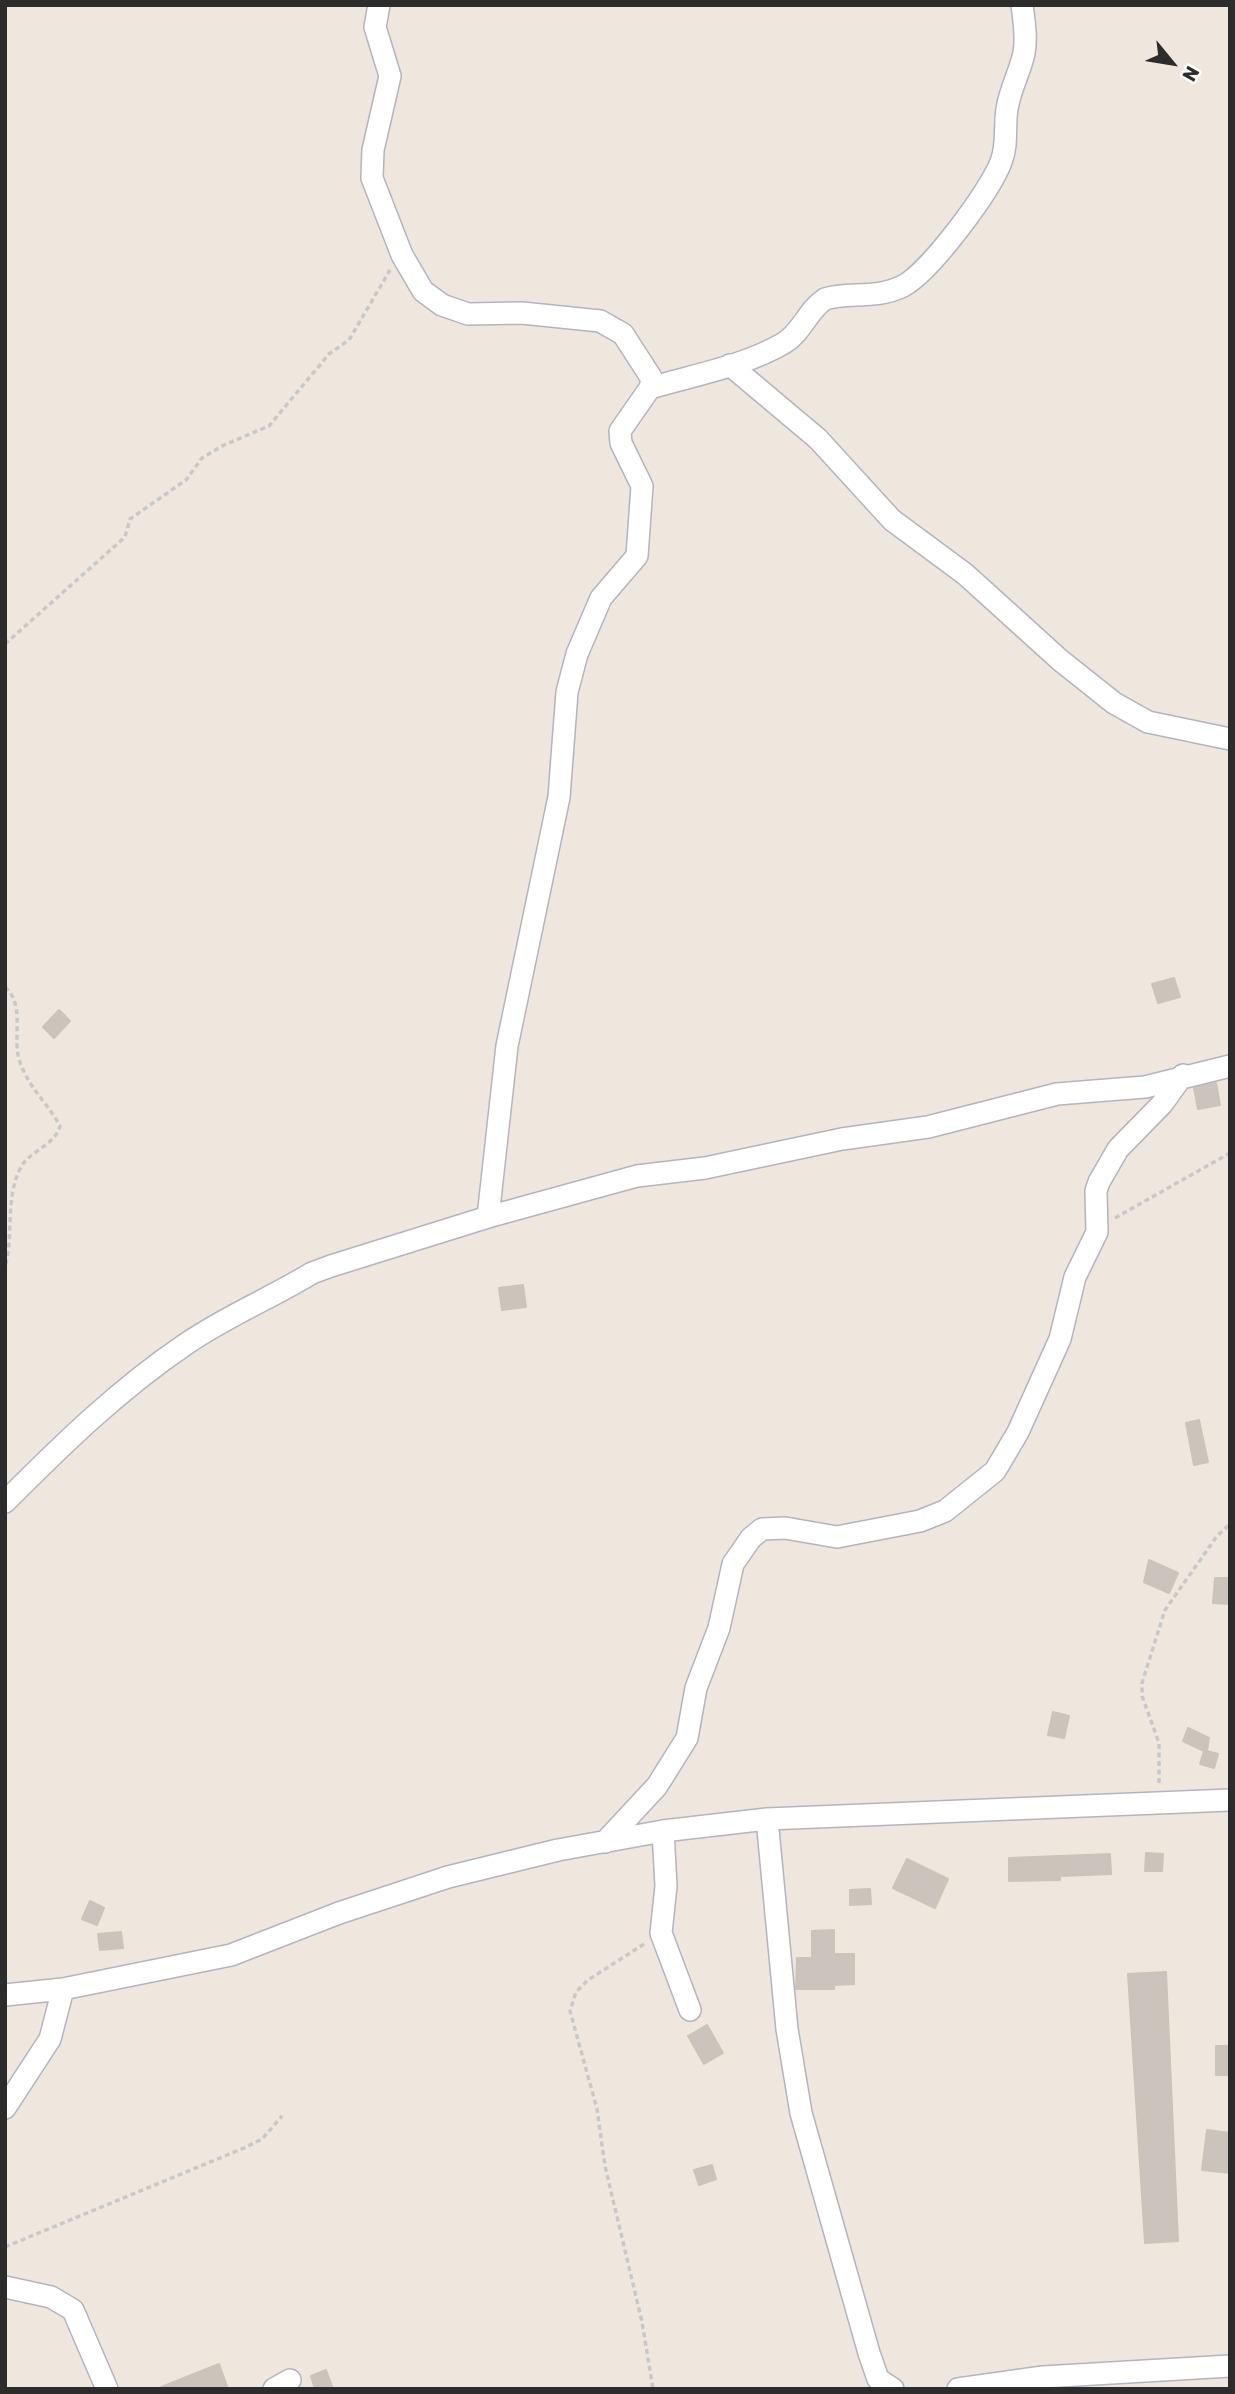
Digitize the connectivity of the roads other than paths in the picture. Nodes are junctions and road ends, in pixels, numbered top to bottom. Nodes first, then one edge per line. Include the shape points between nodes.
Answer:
1 (379, 5) edge
2 (1022, 5) edge
3 (730, 365) junction
4 (650, 388) junction
5 (1230, 739) edge
6 (1230, 1066) edge
7 (1183, 1075) junction
8 (488, 1217) junction
9 (5, 1502) edge
10 (1230, 1800) edge
11 (767, 1819) junction
12 (663, 1831) junction
13 (605, 1842) junction
14 (63, 1989) junction
15 (5, 1995) edge
16 (690, 2010) dead end
17 (5, 2108) edge
18 (5, 2287) edge
19 (1230, 2367) edge
20 (107, 2389) edge
21 (893, 2389) edge
22 (958, 2389) edge

1 - 4 street via 375,27 390,76 373,150 372,177 402,255 425,294 474,315 552,315 612,326 623,334 650,373
2 - 3 street via 1024,51 1006,110 1003,155 968,218 903,286 865,297 825,299 787,341
3 - 4 street
3 - 5 street via 818,439 892,520 965,574 1114,703 1148,722
4 - 8 street via 620,431 621,443 642,486 637,556 601,598 577,654 567,692 559,797 507,1046
6 - 7 street
7 - 8 street via 1145,1087 1057,1094 928,1126 705,1168 637,1176
7 - 13 street via 1112,1158 1096,1191 1097,1232 1071,1287 1060,1339 995,1471 945,1511 920,1521 837,1537 762,1529 740,1550 730,1574 719,1628 696,1688 687,1738 657,1786
8 - 9 street via 312,1273 188,1342 90,1416
10 - 11 street
11 - 12 street
11 - 21 street via 787,2029 801,2113 869,2353 878,2379
12 - 13 street
12 - 16 street via 666,1886 661,1933
13 - 14 street via 448,1877 231,1955
14 - 15 street
14 - 17 street via 50,2039
18 - 20 street via 65,2302 73,2310
19 - 22 street via 1043,2377

